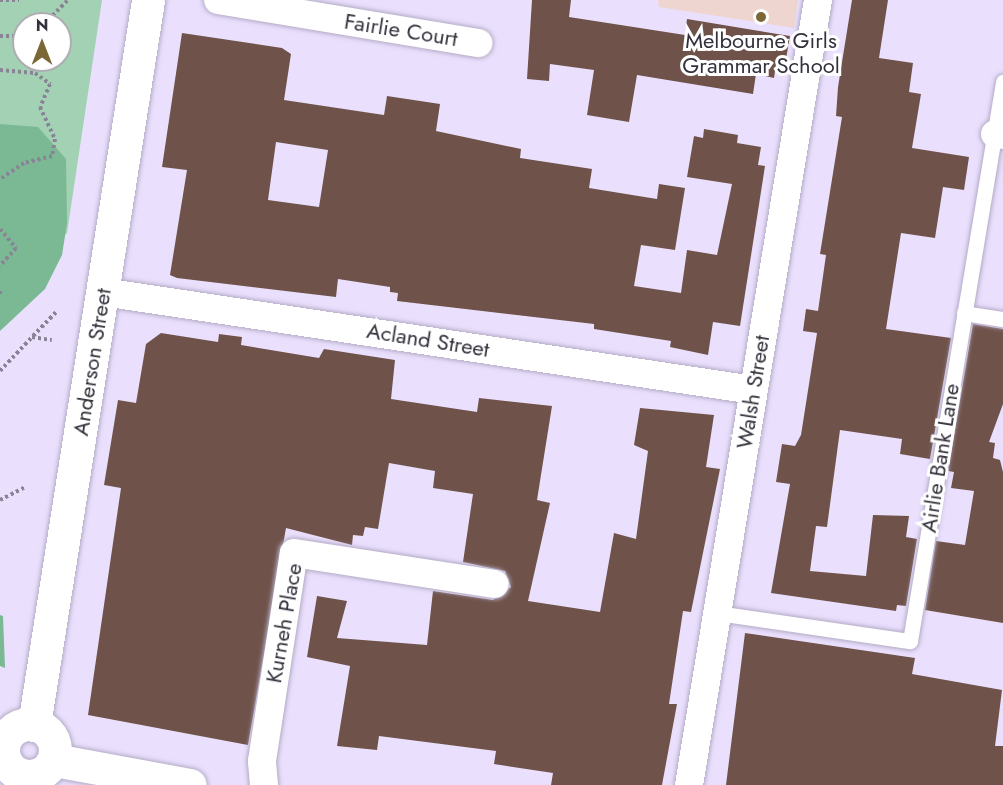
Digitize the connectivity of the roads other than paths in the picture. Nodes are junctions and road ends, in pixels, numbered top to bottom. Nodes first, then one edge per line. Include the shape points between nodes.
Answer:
1 (148, 0) edge
2 (218, 0) edge
3 (818, 0) edge
4 (478, 43) dead end
5 (1003, 82) edge
6 (999, 135) edge
7 (103, 292) junction
8 (964, 313) junction
9 (1003, 319) edge
10 (753, 390) junction
11 (495, 584) dead end
12 (717, 613) junction
13 (34, 725) junction
14 (2, 752) edge
15 (54, 760) junction
16 (190, 785) edge
17 (264, 785) edge
18 (689, 785) edge

1 - 7 street, Anderson Street
2 - 4 street, Fairlie Court
3 - 10 street, Walsh Street
5 - 6 lane, Airlie Bank Lane
6 - 8 lane, Airlie Bank Lane
7 - 10 street, Acland Street
7 - 13 street, Anderson Street
8 - 9 lane
8 - 12 lane, Airlie Bank Lane via 910,640
10 - 12 street, Walsh Street
11 - 17 street, Kurneh Place via 294,553 262,760
12 - 18 street, Walsh Street
13 - 14 street via 11,731
13 - 15 street via 52,738
14 - 15 street via 8,766 21,776 44,772
15 - 16 street

